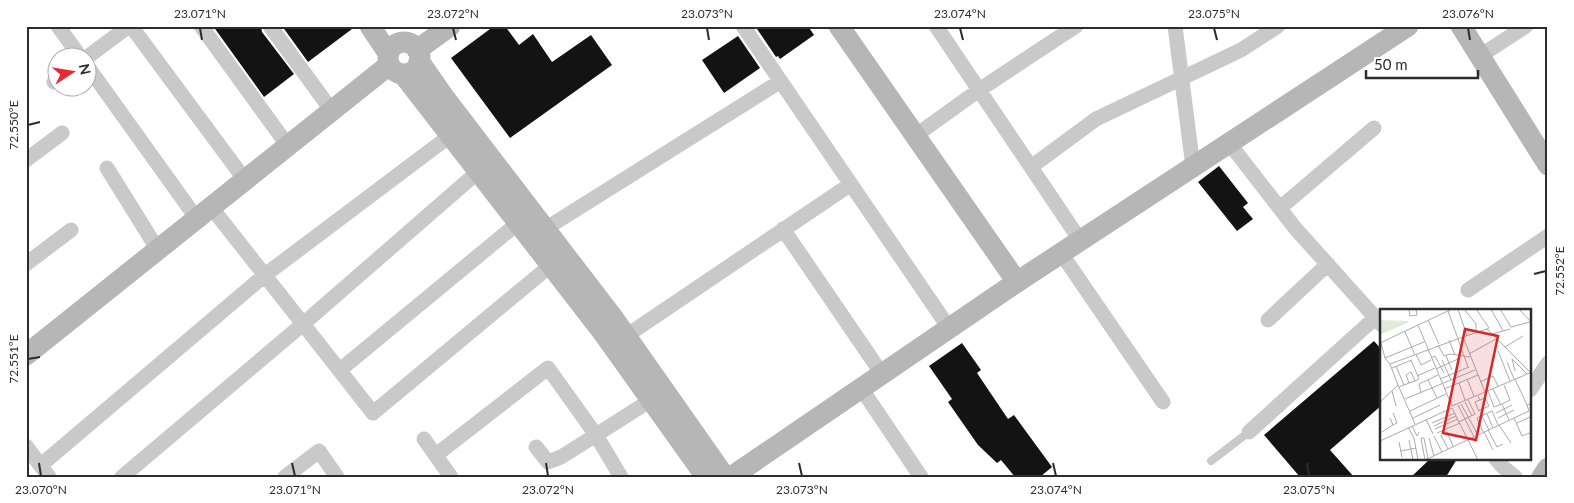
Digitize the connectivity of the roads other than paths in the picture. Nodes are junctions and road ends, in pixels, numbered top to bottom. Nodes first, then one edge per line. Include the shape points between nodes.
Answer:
1 (58, 26) edge
2 (130, 26) edge
3 (201, 26) edge
4 (270, 26) edge
5 (370, 26) edge
6 (450, 26) edge
7 (743, 26) edge
8 (839, 26) edge
9 (936, 26) edge
10 (1076, 26) edge
11 (1175, 26) edge
12 (1278, 26) edge
13 (1408, 26) edge
14 (1461, 26) edge
15 (1526, 26) edge
16 (74, 48) edge
17 (98, 49) edge
18 (401, 53) edge
19 (1480, 56) junction
20 (1182, 78) junction
21 (98, 80) edge
22 (781, 81) junction
23 (979, 90) junction
24 (332, 111) junction
25 (1374, 128) dead end
26 (62, 133) dead end
27 (451, 135) junction
28 (915, 136) junction
29 (1229, 143) junction
30 (288, 146) junction
31 (26, 160) edge
32 (1548, 166) edge
33 (1030, 167) junction
34 (1193, 167) junction
35 (107, 168) dead end
36 (479, 171) junction
37 (245, 180) junction
38 (851, 184) junction
39 (1280, 208) junction
40 (204, 213) junction
41 (518, 222) junction
42 (545, 229) junction
43 (783, 229) junction
44 (71, 230) dead end
45 (1548, 236) edge
46 (1080, 240) junction
47 (158, 250) junction
48 (1061, 253) junction
49 (26, 264) edge
50 (1328, 264) junction
51 (551, 265) junction
52 (265, 276) junction
53 (1017, 282) junction
54 (1468, 290) dead end
55 (1268, 320) dead end
56 (1379, 321) edge
57 (303, 324) junction
58 (949, 328) junction
59 (626, 336) junction
60 (26, 355) edge
61 (1548, 363) edge
62 (340, 370) junction
63 (882, 374) junction
64 (1532, 387) edge
65 (861, 388) junction
66 (651, 400) junction
67 (1162, 402) dead end
68 (1249, 432) joint
69 (596, 435) junction
70 (424, 439) dead end
71 (26, 446) edge
72 (536, 448) dead end
73 (436, 455) junction
74 (1211, 462) dead end
75 (1498, 468) edge
76 (1548, 468) edge
77 (45, 471) edge
78 (122, 477) edge
79 (285, 477) edge
80 (337, 477) edge
81 (451, 477) edge
82 (621, 477) edge
83 (706, 477) edge
84 (725, 477) edge
85 (731, 477) edge
86 (921, 477) edge
87 (1516, 477) edge
88 (1542, 477) edge

1 - 16 street
2 - 17 street
2 - 37 street
3 - 30 street
4 - 24 street
5 - 18 street
6 - 18 street
7 - 22 street
8 - 28 street
9 - 23 street
10 - 23 street
11 - 20 street
12 - 20 street via 1241,50
13 - 29 street
14 - 19 street
15 - 19 street
18 - 24 street
18 - 27 street
18 - 42 street via 444,97
19 - 32 street
20 - 33 street via 1096,119
20 - 34 street
21 - 40 street
22 - 38 street
22 - 42 street
23 - 28 street
23 - 33 street
24 - 30 street
25 - 39 street
26 - 31 street
27 - 36 street
27 - 52 street
28 - 53 street
29 - 34 street
29 - 39 street
30 - 37 street
33 - 46 street
34 - 46 street
35 - 47 street
36 - 41 street
36 - 57 street
37 - 40 street
38 - 43 street
38 - 58 street
39 - 50 street
40 - 47 street
40 - 52 street
41 - 51 street
41 - 62 street
42 - 59 street
43 - 59 street
43 - 63 street
44 - 49 street
45 - 54 street
46 - 48 street
47 - 60 street
48 - 53 street
48 - 67 street
50 - 55 street
50 - 56 street
51 - 62 street via 373,413
51 - 66 street
52 - 57 street
52 - 77 street
53 - 58 street
56 - 68 street
57 - 62 street
57 - 78 street
58 - 63 street
59 - 84 street
61 - 64 street
63 - 65 street
65 - 85 street
65 - 86 street
66 - 69 street
66 - 83 street
68 - 74 lane
69 - 72 street via 548,462
69 - 73 street via 548,368
69 - 82 street
70 - 73 street
71 - 77 street
73 - 81 street
75 - 87 street
76 - 88 street
79 - 80 street via 319,451

